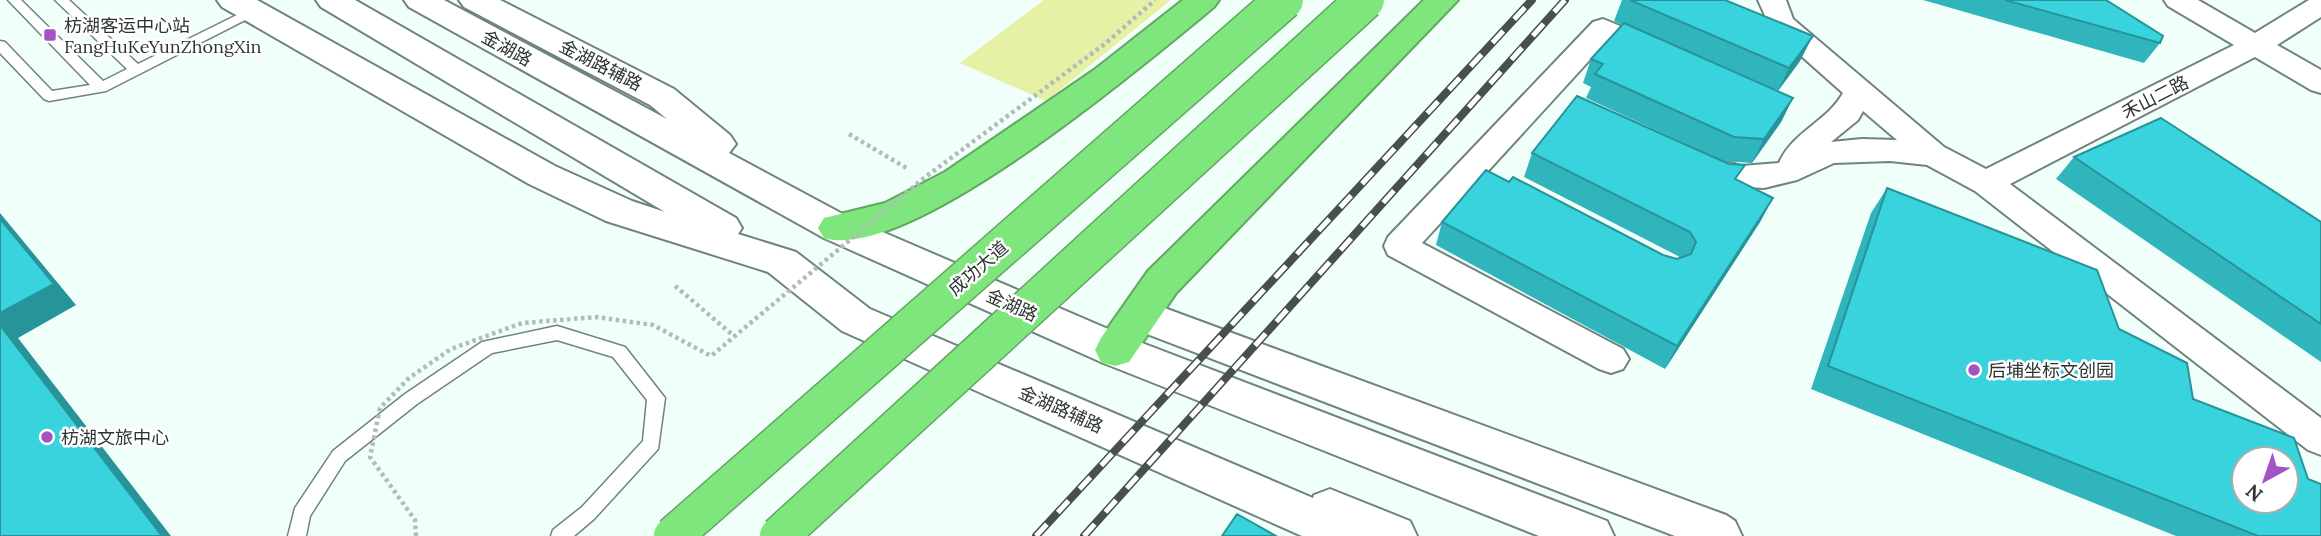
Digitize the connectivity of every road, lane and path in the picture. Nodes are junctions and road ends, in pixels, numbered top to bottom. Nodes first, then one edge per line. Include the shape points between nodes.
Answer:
1 (14, 0) edge
2 (61, 0) edge
3 (332, 0) edge
4 (421, 0) edge
5 (475, 0) edge
6 (1156, 0) edge
7 (1203, 0) edge
8 (1284, 0) edge
9 (1365, 0) edge
10 (1442, 0) edge
11 (1772, 0) edge
12 (2178, 0) edge
13 (255, 4) edge
14 (2321, 5) edge
15 (0, 45) edge
16 (2256, 45) junction
17 (1675, 61) edge
18 (136, 70) junction
19 (2321, 83) edge
20 (101, 88) junction
21 (1858, 92) junction
22 (849, 134) dead end
23 (1669, 152) edge
24 (1933, 155) junction
25 (1786, 172) junction
26 (924, 178) junction
27 (1986, 183) junction
28 (781, 198) junction
29 (837, 229) junction
30 (782, 262) junction
31 (675, 286) dead end
32 (1140, 315) junction
33 (734, 336) junction
34 (1115, 351) junction
35 (1611, 359) dead end
36 (2321, 439) edge
37 (297, 536) edge
38 (416, 536) edge
39 (560, 536) edge
40 (673, 536) edge
41 (779, 536) edge
42 (1351, 536) edge
43 (1394, 536) edge
44 (1591, 536) edge
45 (1719, 536) edge

1 - 20 lane
2 - 18 lane
3 - 30 main road
4 - 28 main road, 金湖路
5 - 28 main road, 金湖路辅路 via 662,97
6 - 26 path, bridge
7 - 29 highway via 1106,78 958,181 895,214
8 - 40 highway, 成功大道, bridge
9 - 41 highway, bridge
10 - 32 highway via 1162,282
11 - 21 street via 1781,23
12 - 16 street
13 - 18 lane
13 - 30 main road via 542,175 619,211
14 - 16 street, 禾山二路
15 - 20 lane via 49,96
16 - 19 street
16 - 27 street, 禾山二路
17 - 35 street via 1603,28 1556,100 1485,174 1400,246
18 - 20 lane
21 - 24 street
21 - 25 street via 1847,113 1807,145
22 - 26 path
23 - 25 street via 1718,175
24 - 25 street via 1855,150 1819,155
24 - 27 street
26 - 33 path, bridge
27 - 36 street
28 - 29 main road, 金湖路
29 - 34 main road, 金湖路
30 - 42 main road, 金湖路辅路 via 856,320
30 - 43 main road via 1125,422
31 - 33 path
32 - 34 highway
32 - 45 main road via 1643,503
33 - 38 path, bridge via 710,356 653,325 597,317 522,323 451,349 409,378 380,408 370,457 415,520
34 - 44 main road, 金湖路
37 - 39 lane via 301,514 339,456 411,399 488,347 557,333 619,352 656,398 652,444 588,513

